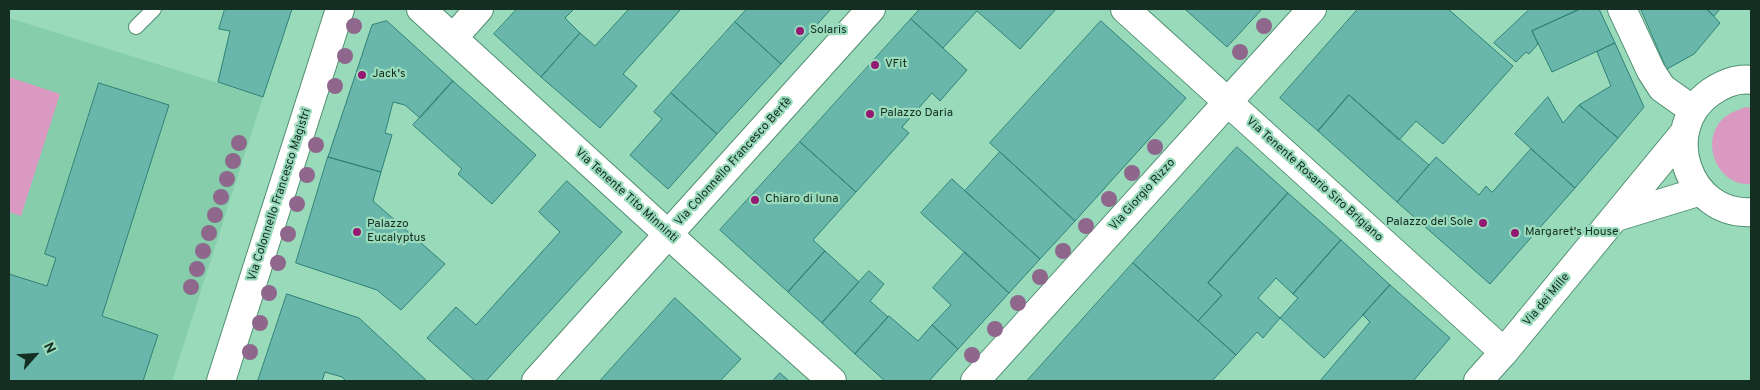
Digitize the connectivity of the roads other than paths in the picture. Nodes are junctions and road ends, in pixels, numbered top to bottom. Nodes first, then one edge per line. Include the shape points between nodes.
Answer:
1 (154, 9) edge
2 (340, 9) edge
3 (421, 9) edge
4 (479, 9) edge
5 (871, 9) edge
6 (1125, 9) edge
7 (1312, 9) edge
8 (1622, 9) edge
9 (136, 28) dead end
10 (453, 38) junction
11 (1750, 75) edge
12 (1228, 102) junction
13 (1689, 122) junction
14 (1701, 191) junction
15 (1751, 212) edge
16 (1616, 217) junction
17 (668, 234) junction
18 (1504, 352) junction
19 (221, 381) edge
20 (536, 381) edge
21 (832, 381) edge
22 (975, 381) edge
23 (1478, 381) edge

1 - 9 lane
2 - 19 street, Via Colonnello Francesco Magistri
3 - 10 street, Via Tenente Tito Minninti
4 - 10 street
5 - 17 street, Via Colonnello Francesco Bertè
6 - 12 street, Via Tenente Rosario Siro Brigiano
7 - 12 street, Via Giorgio Rizzo
8 - 13 street via 1651,72
10 - 17 street, Via Tenente Tito Minninti
11 - 13 street, Via dei Mille via 1703,97
12 - 18 street, Via Tenente Rosario Siro Brigiano
12 - 22 street, Via Giorgio Rizzo
13 - 14 street via 1683,154 1689,174
13 - 16 street, Via dei Mille
14 - 15 street via 1730,209
14 - 16 street
16 - 18 street, Via dei Mille
17 - 20 street, Via Colonnello Francesco Bertè
17 - 21 street, Via Tenente Tito Minninti
18 - 23 street, Via dei Mille

